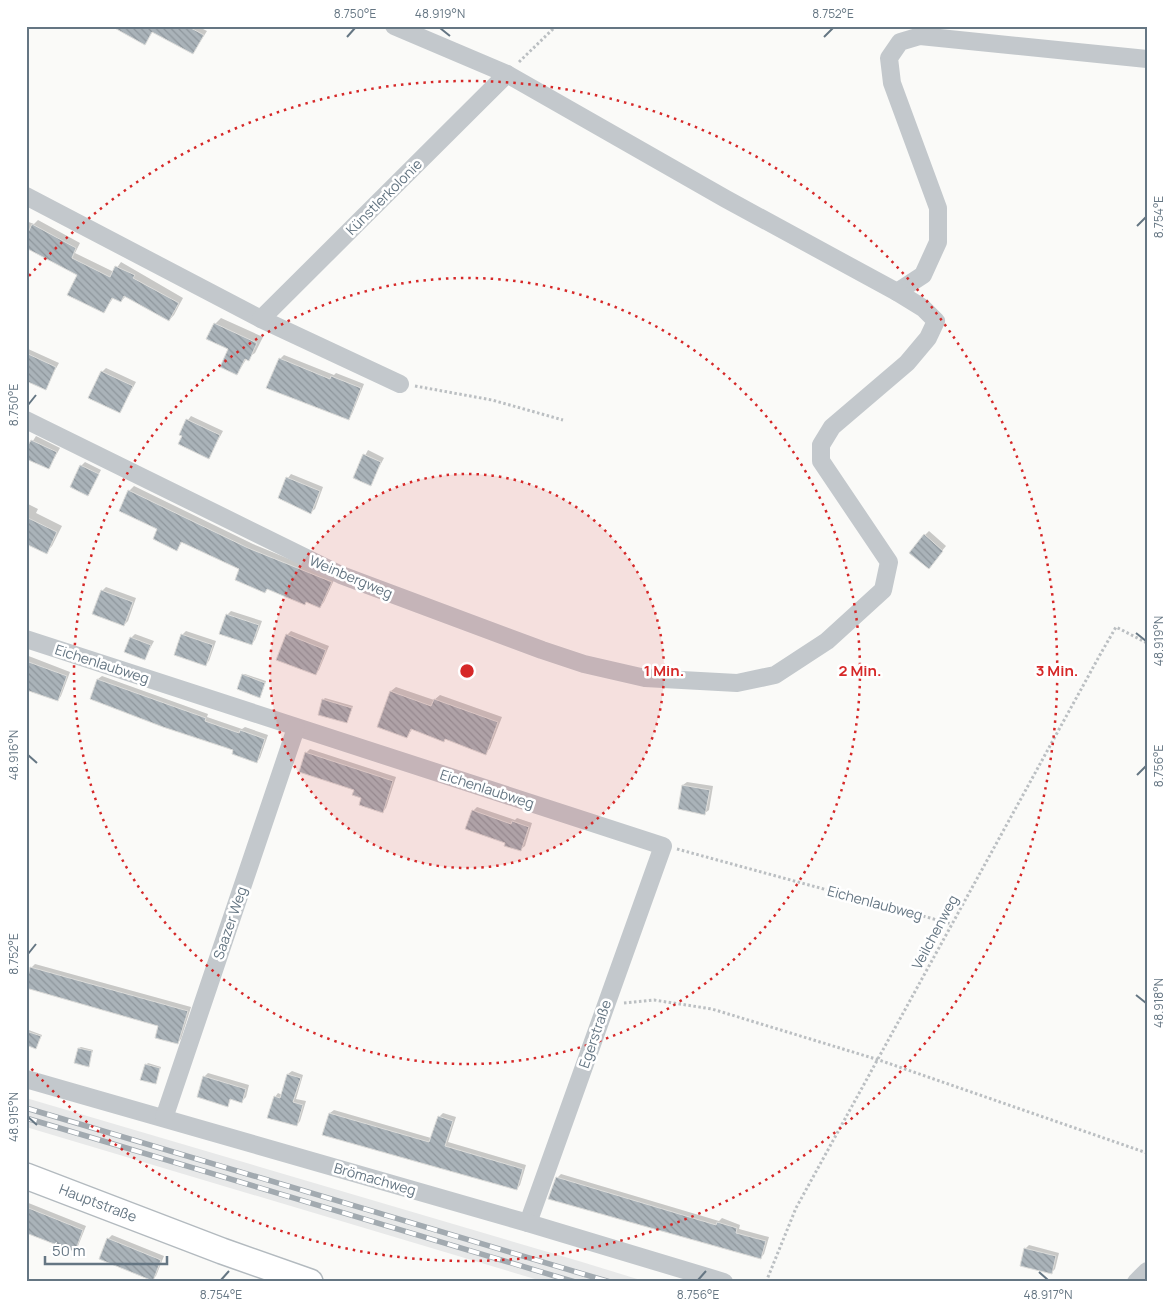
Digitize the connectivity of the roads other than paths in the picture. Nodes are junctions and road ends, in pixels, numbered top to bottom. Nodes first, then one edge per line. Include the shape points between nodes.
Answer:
1 (394, 26) edge
2 (1147, 59) edge
3 (507, 74) junction
4 (26, 196) edge
5 (897, 292) junction
6 (261, 319) junction
7 (400, 384) road end
8 (26, 420) edge
9 (26, 639) edge
10 (296, 728) junction
11 (663, 846) joint
12 (26, 1079) edge
13 (164, 1118) junction
14 (26, 1176) edge
15 (528, 1223) junction
16 (1147, 1271) edge
17 (310, 1282) edge
18 (724, 1282) edge
19 (1136, 1282) edge

1 - 3 street
2 - 5 street via 920,36 900,42 889,58 892,83 938,208 938,242 923,275
3 - 5 street
3 - 6 street, Künstlerkolonie
4 - 6 street
5 - 8 street, Weinbergweg via 923,308 936,321 928,338 907,363 832,428 821,445 820,461 890,562 882,590 827,641 775,675 737,683 645,678 542,650 342,575
6 - 7 street
9 - 10 street, Eichenlaubweg
10 - 11 street, Eichenlaubweg
10 - 13 street, Saazer Weg
11 - 15 street, Egerstraße
12 - 13 street, Brömachweg
13 - 15 street, Brömachweg
14 - 17 street, Hauptstraße
15 - 18 street, Brömachweg
16 - 19 street

